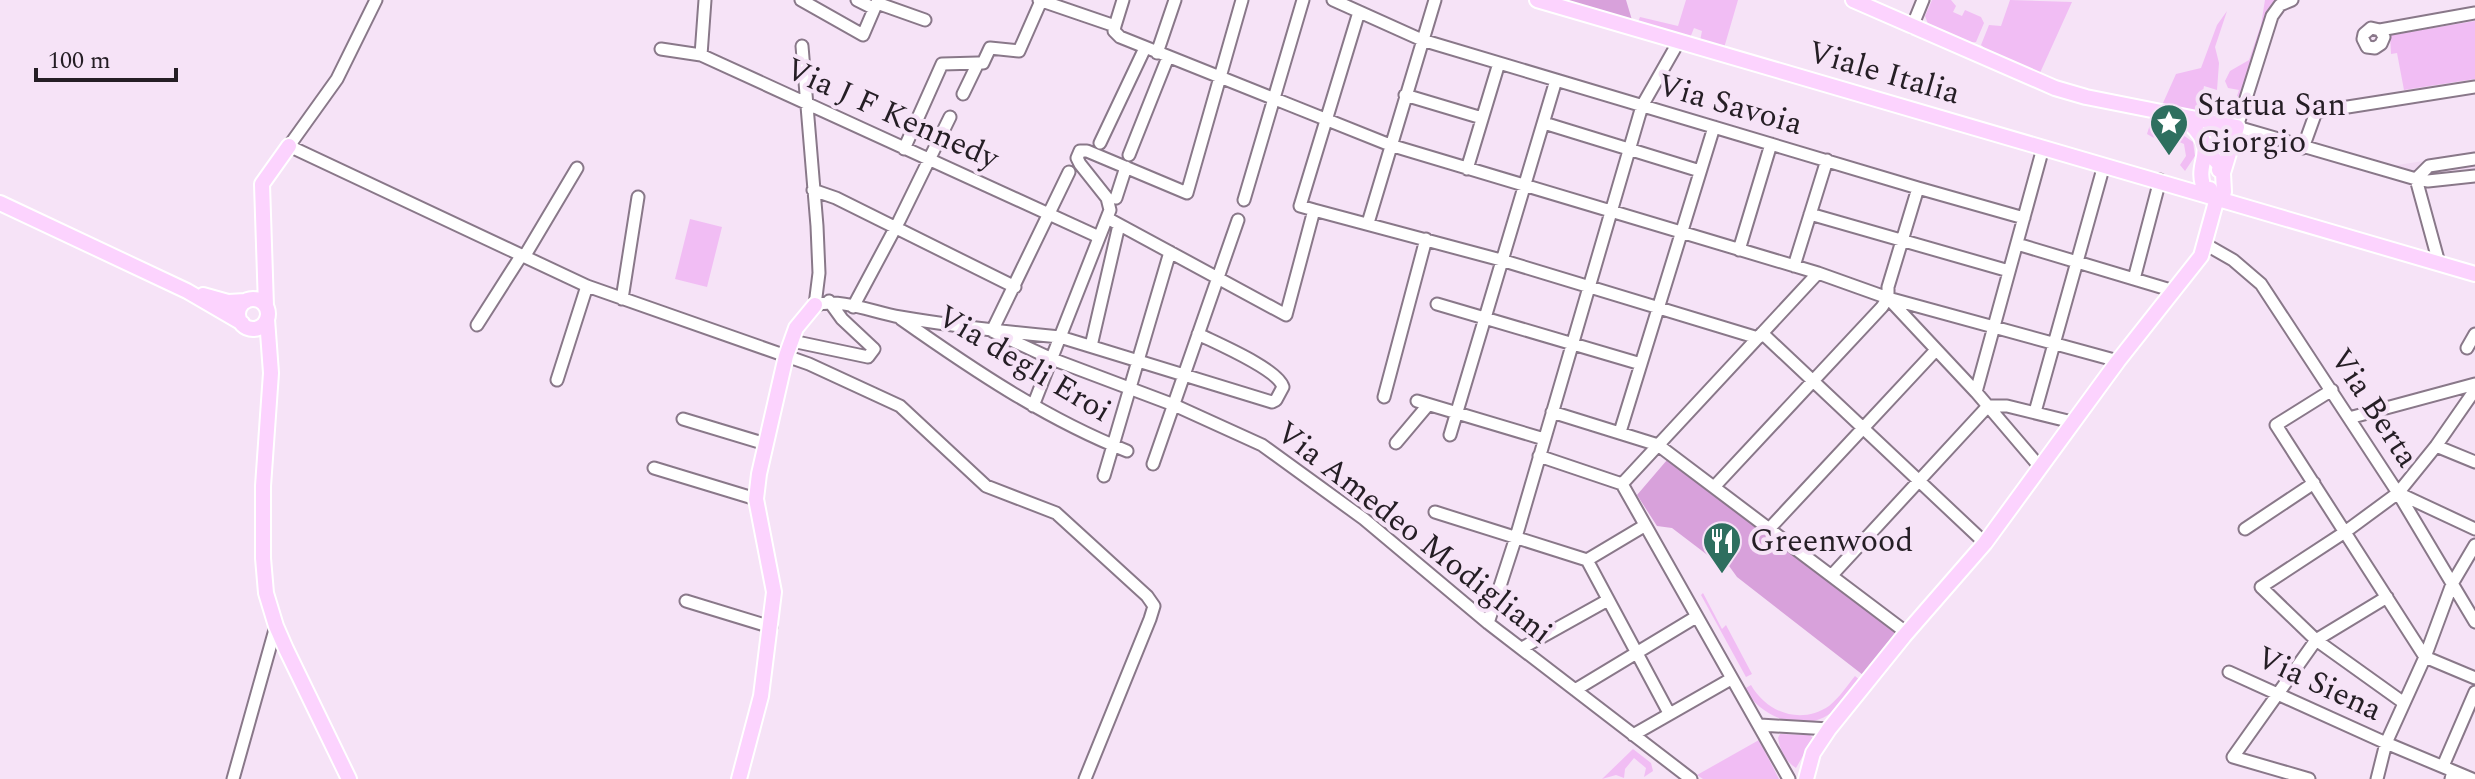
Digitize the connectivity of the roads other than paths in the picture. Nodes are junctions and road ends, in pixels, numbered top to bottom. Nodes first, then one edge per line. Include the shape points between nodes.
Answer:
1 (376, 0) edge
2 (705, 0) edge
3 (801, 0) edge
4 (857, 0) edge
5 (1123, 0) edge
6 (1175, 0) edge
7 (1242, 0) edge
8 (1303, 0) edge
9 (1333, 0) edge
10 (1435, 0) edge
11 (1537, 0) edge
12 (1853, 0) edge
13 (1923, 0) edge
14 (1040, 1) edge
15 (2284, 2) edge
16 (876, 4) edge
17 (1359, 12) junction
18 (2475, 13) edge
19 (925, 20) dead end
20 (1115, 26) junction
21 (1912, 27) junction
22 (2380, 30) dead end
23 (1422, 40) junction
24 (1679, 41) junction
25 (802, 46) dead end
26 (1145, 48) junction
27 (661, 49) dead end
28 (701, 55) junction
29 (1163, 55) junction
30 (978, 63) junction
31 (1499, 63) junction
32 (1220, 79) junction
33 (1556, 80) junction
34 (2475, 87) edge
35 (963, 94) dead end
36 (1405, 95) junction
37 (1274, 100) junction
38 (806, 105) junction
39 (1642, 106) junction
40 (2181, 116) junction
41 (950, 117) dead end
42 (1482, 118) junction
43 (1326, 121) junction
44 (1544, 123) junction
45 (1714, 127) junction
46 (2237, 127) junction
47 (1100, 143) dead end
48 (1771, 144) junction
49 (1390, 145) junction
50 (289, 146) junction
51 (2043, 148) junction
52 (2303, 148) junction
53 (904, 149) junction
54 (1630, 149) junction
55 (2208, 152) junction
56 (2475, 159) edge
57 (929, 160) junction
58 (1827, 160) junction
59 (1127, 161) junction
60 (2104, 165) junction
61 (2225, 165) junction
62 (577, 168) dead end
63 (2201, 168) junction
64 (1467, 169) junction
65 (1700, 171) junction
66 (1069, 172) dead end
67 (2475, 176) edge
68 (2416, 179) junction
69 (2167, 182) junction
70 (1524, 186) junction
71 (1918, 188) junction
72 (813, 190) junction
73 (2212, 196) junction
74 (638, 197) dead end
75 (1116, 198) dead end
76 (1244, 200) dead end
77 (0, 203) edge
78 (1314, 210) junction
79 (1609, 212) junction
80 (1051, 214) junction
81 (1810, 214) junction
82 (1107, 218) junction
83 (2024, 218) junction
84 (1238, 220) dead end
85 (1368, 223) junction
86 (1119, 225) junction
87 (893, 228) junction
88 (1681, 234) junction
89 (1099, 237) junction
90 (1426, 239) junction
91 (1901, 242) junction
92 (2017, 244) junction
93 (2205, 244) junction
94 (1739, 250) junction
95 (1170, 252) junction
96 (522, 257) junction
97 (1501, 260) junction
98 (2076, 263) junction
99 (2439, 263) junction
100 (1794, 266) junction
101 (2009, 271) junction
102 (1818, 273) junction
103 (264, 274) junction
104 (2475, 274) edge
105 (1217, 278) junction
106 (2134, 279) junction
107 (587, 286) junction
108 (1015, 287) junction
109 (1589, 287) junction
110 (187, 291) junction
111 (2174, 291) junction
112 (1888, 298) junction
113 (622, 299) junction
114 (248, 300) junction
115 (822, 303) junction
116 (1437, 304) dead end
117 (853, 307) junction
118 (1660, 307) junction
119 (266, 313) junction
120 (897, 316) junction
121 (1486, 319) junction
122 (477, 325) dead end
123 (245, 326) junction
124 (1994, 327) junction
125 (992, 331) junction
126 (1198, 334) junction
127 (2475, 334) edge
128 (1760, 335) junction
129 (1060, 337) junction
130 (792, 341) junction
131 (2054, 343) junction
132 (1573, 344) junction
133 (1091, 346) junction
134 (2467, 348) dead end
135 (1935, 351) junction
136 (786, 356) junction
137 (1052, 359) junction
138 (271, 360) junction
139 (1138, 361) junction
140 (2118, 361) junction
141 (1641, 364) junction
142 (1184, 375) junction
143 (557, 380) dead end
144 (1813, 382) junction
145 (1130, 387) junction
146 (2475, 387) edge
147 (2332, 390) junction
148 (1976, 392) junction
149 (1384, 397) dead end
150 (1174, 405) junction
151 (1033, 406) junction
152 (1988, 406) junction
153 (1552, 412) junction
154 (2035, 412) junction
155 (1456, 413) junction
156 (2349, 418) junction
157 (683, 419) dead end
158 (2072, 422) junction
159 (1863, 428) junction
160 (1620, 432) junction
161 (1450, 435) dead end
162 (1544, 439) junction
163 (1396, 443) dead end
164 (766, 444) junction
165 (1658, 445) junction
166 (1113, 446) junction
167 (2436, 446) junction
168 (1127, 451) dead end
169 (1539, 456) junction
170 (2475, 462) edge
171 (1153, 464) dead end
172 (2040, 467) junction
173 (654, 468) dead end
174 (1104, 476) dead end
175 (1919, 482) junction
176 (2314, 483) junction
177 (1622, 484) junction
178 (1714, 487) junction
179 (2398, 493) junction
180 (756, 499) junction
181 (1435, 512) dead end
182 (1644, 526) junction
183 (1769, 529) junction
184 (2245, 529) dead end
185 (2475, 529) edge
186 (2345, 532) junction
187 (1516, 537) junction
188 (1985, 543) junction
189 (2475, 545) edge
190 (1587, 560) junction
191 (1832, 575) junction
192 (2452, 584) junction
193 (2387, 597) junction
194 (1608, 600) junction
195 (686, 601) dead end
196 (1696, 617) junction
197 (2475, 622) edge
198 (1488, 623) junction
199 (276, 626) junction
200 (771, 627) junction
201 (1907, 633) junction
202 (2316, 640) junction
203 (1522, 648) junction
204 (1636, 653) junction
205 (2425, 657) junction
206 (2229, 672) dead end
207 (2475, 678) edge
208 (1731, 679) junction
209 (1575, 690) junction
210 (2475, 692) edge
211 (2277, 694) junction
212 (2404, 703) junction
213 (1669, 713) junction
214 (1760, 725) junction
215 (1829, 729) junction
216 (1633, 735) junction
217 (2386, 743) junction
218 (2449, 772) edge
219 (2284, 776) edge
220 (233, 779) edge
221 (349, 779) edge
222 (739, 779) edge
223 (1085, 779) edge
224 (1691, 779) edge
225 (1789, 779) edge
226 (1806, 779) edge
227 (2309, 779) edge
228 (2377, 779) edge
229 (2472, 779) edge

1 - 50 street via 337,79
2 - 28 street
3 - 16 street via 863,35
4 - 16 street
5 - 20 street
6 - 29 street
7 - 32 street
8 - 37 street
9 - 17 street, Via Savoia
10 - 23 street
11 - 24 main road, Viale Italia
12 - 21 main road
13 - 21 street
14 - 20 street
14 - 30 street via 1019,51 990,48
15 - 46 street via 2272,16
16 - 19 street
17 - 23 street, Via Savoia
17 - 43 street
18 - 22 street
20 - 26 street via 1120,37
21 - 40 main road via 2055,88
23 - 31 street, Via Savoia
23 - 36 street
24 - 39 street
24 - 51 main road, Viale Italia
25 - 38 street
26 - 29 street
26 - 47 street
27 - 28 street, Via J F Kennedy
28 - 38 street, Via J F Kennedy
29 - 32 street
29 - 59 street
30 - 35 street
30 - 53 street via 942,64
31 - 33 street, Via Savoia
31 - 42 street
32 - 37 street
32 - 59 street via 1187,193
33 - 39 street, Via Savoia
33 - 44 street
34 - 52 street via 2316,112
36 - 42 street
36 - 49 street
37 - 43 street
37 - 76 street
38 - 53 street, Via J F Kennedy
38 - 72 street
39 - 45 street, Via Savoia
39 - 54 street
40 - 46 main road
40 - 55 main road
41 - 57 street
42 - 64 street
43 - 49 street
43 - 78 street via 1300,206
44 - 54 street
44 - 70 street
45 - 48 street, Via Savoia
45 - 65 street
46 - 52 street
46 - 61 main road
48 - 58 street, Via Savoia
48 - 94 street
49 - 64 street
49 - 85 street
50 - 96 street
50 - 103 main road via 262,184
51 - 60 main road, Viale Italia
51 - 83 street
52 - 68 street
53 - 57 street, Via J F Kennedy
54 - 65 street
54 - 79 street
55 - 61 main road
55 - 63 main road
56 - 68 street via 2429,166
57 - 80 street, Via J F Kennedy
57 - 87 street
58 - 71 street, Via Savoia
58 - 81 street
59 - 75 street
59 - 82 street via 1087,151 1080,151 1077,158 1107,198
60 - 69 main road, Viale Italia
60 - 98 street
61 - 73 main road via 2224,192
62 - 96 street
63 - 69 main road via 2188,180
63 - 73 main road via 2201,180
64 - 70 street
65 - 88 street
66 - 80 street
67 - 68 street
68 - 99 street
69 - 73 main road, Viale Italia
69 - 106 street
70 - 79 street
70 - 97 street
71 - 83 street, Via Savoia
71 - 91 street
72 - 87 street
72 - 115 street
73 - 93 main road
73 - 99 main road, Viale Italia
74 - 113 street
77 - 110 main road
78 - 85 street
78 - 105 street via 1286,315
79 - 88 street
79 - 109 street
80 - 89 street, Via J F Kennedy
80 - 108 street
81 - 91 street
81 - 100 street
82 - 86 street
82 - 89 street
83 - 92 street
84 - 105 street
85 - 90 street
86 - 95 street
86 - 133 street
87 - 108 street
87 - 117 street
88 - 94 street
88 - 118 street
89 - 129 street
90 - 97 street
90 - 149 street
91 - 101 street
91 - 112 street
92 - 98 street
92 - 101 street
93 - 111 main road
93 - 147 street, Via Berta via 2261,284
94 - 100 street
95 - 105 street
95 - 139 street
96 - 107 street
96 - 122 street
97 - 109 street
97 - 121 street
98 - 106 street
98 - 131 street
99 - 104 main road, Viale Italia
100 - 102 street
101 - 124 street
102 - 112 street
102 - 128 street
103 - 114 main road
103 - 119 main road
105 - 126 street
106 - 111 street
107 - 113 street
107 - 143 street
108 - 125 street
109 - 118 street
109 - 132 street
110 - 114 main road via 228,302
110 - 123 main road
111 - 140 main road
112 - 124 street
112 - 135 street
112 - 144 street
113 - 136 street
114 - 119 main road via 259,300
114 - 123 main road via 238,314
115 - 117 street
115 - 130 main road via 796,328
115 - 130 street via 874,349 868,357
116 - 121 street
117 - 120 street
118 - 128 street
118 - 141 street
119 - 123 main road via 258,328
119 - 138 main road
120 - 125 street
120 - 151 street, Via degli Eroi
121 - 132 street
121 - 155 street
123 - 138 main road
124 - 131 street
124 - 148 street
125 - 129 street
125 - 137 street, Via Amedeo Modigliani
126 - 142 street
126 - 142 street via 1264,369 1283,387 1272,402
127 - 134 street
128 - 144 street
128 - 165 street
129 - 133 street
129 - 137 street
130 - 136 main road
131 - 140 street
131 - 154 street
132 - 141 street
132 - 153 street
133 - 139 street
135 - 148 street
135 - 159 street
136 - 164 main road
136 - 223 street via 900,406 986,486 1056,513 1154,606
137 - 145 street, Via Amedeo Modigliani
137 - 151 street
138 - 199 main road via 263,558
139 - 142 street
139 - 145 street
140 - 158 main road
141 - 160 street
142 - 150 street
144 - 159 street
144 - 178 street
145 - 150 street, Via Amedeo Modigliani
145 - 166 street
146 - 156 street
146 - 167 street
147 - 156 street, Via Berta
147 - 176 street via 2276,425
148 - 152 street
150 - 171 street
150 - 198 street, Via Amedeo Modigliani via 1262,445 1364,519
151 - 166 street, Via degli Eroi
152 - 154 street
152 - 172 street
152 - 175 street
153 - 160 street
153 - 162 street
154 - 158 street
155 - 161 street
155 - 162 street
155 - 163 street via 1423,403
156 - 179 street, Via Berta
157 - 164 street
158 - 172 main road
159 - 175 street
159 - 183 street
160 - 165 street
162 - 169 street
164 - 180 main road
165 - 177 street
165 - 178 street
166 - 168 street, Via degli Eroi
166 - 174 street
167 - 170 street
167 - 179 street
169 - 177 street
169 - 187 street
172 - 188 main road
173 - 180 street
175 - 188 street
175 - 191 street
176 - 184 street
176 - 186 street
177 - 182 street
178 - 183 street
179 - 185 street
179 - 186 street
179 - 192 street, Via Berta
180 - 200 main road via 774,592
181 - 187 street
182 - 190 street
182 - 196 street
183 - 191 street
186 - 193 street
186 - 202 street via 2261,587
187 - 190 street
187 - 198 street
188 - 201 main road
189 - 192 street
190 - 194 street
191 - 201 street
192 - 197 street, Via Berta
192 - 205 street
193 - 202 street
193 - 205 street
194 - 203 street
194 - 204 street
195 - 200 street
196 - 204 street
196 - 208 street
198 - 203 street, Via Amedeo Modigliani
199 - 220 street
199 - 221 main road
200 - 222 main road via 761,696
201 - 215 main road
202 - 211 street
202 - 212 street
203 - 209 street, Via Amedeo Modigliani
204 - 209 street
204 - 213 street
205 - 207 street
205 - 212 street
206 - 211 street, Via Siena
208 - 213 street
208 - 214 street
209 - 216 street, Via Amedeo Modigliani
210 - 218 street
211 - 217 street, Via Siena
211 - 219 street via 2233,757
212 - 217 street
213 - 216 street
214 - 215 street
214 - 225 street
215 - 226 main road via 1813,753
216 - 224 street, Via Amedeo Modigliani
217 - 218 street, Via Siena
217 - 228 street
218 - 229 street, Via Siena
219 - 227 street

